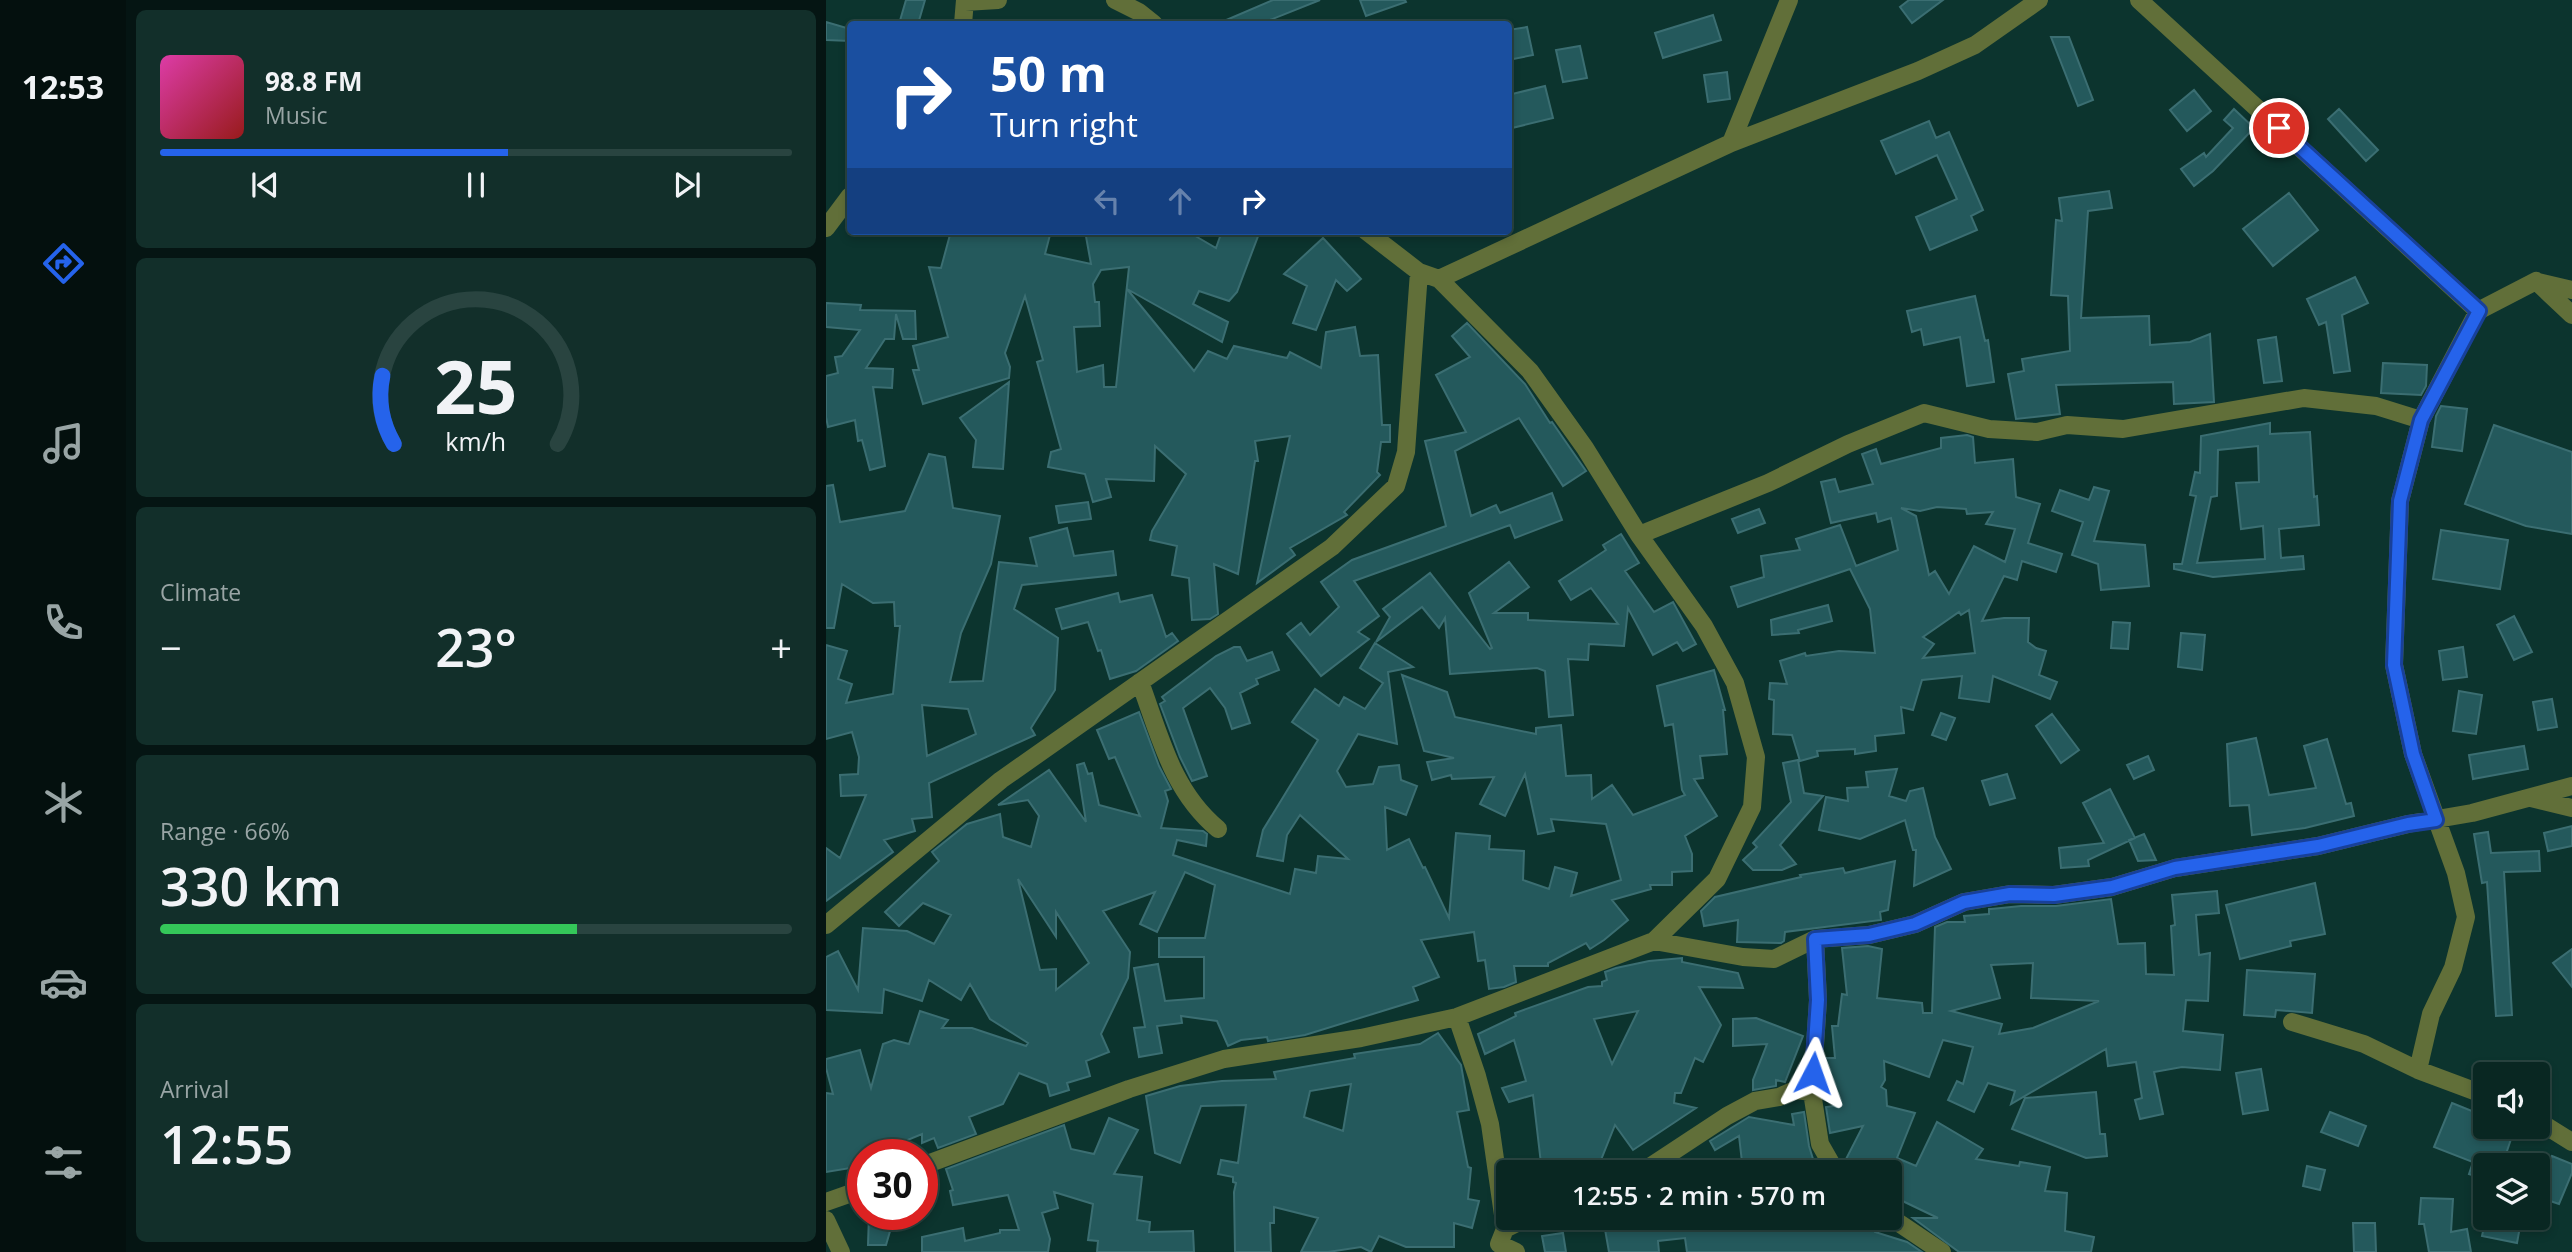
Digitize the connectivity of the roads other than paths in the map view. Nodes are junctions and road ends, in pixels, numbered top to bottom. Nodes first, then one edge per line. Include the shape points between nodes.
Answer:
1 (998, 0) edge
2 (1115, 0) edge
3 (1789, 0) edge
4 (2039, 0) edge
5 (2139, 0) edge
6 (965, 1) edge
7 (963, 21) edge
8 (1150, 21) edge
9 (1731, 142) junction
10 (847, 200) edge
11 (826, 228) edge
12 (1371, 235) edge
13 (1419, 272) junction
14 (1439, 279) junction
15 (2536, 281) junction
16 (2572, 290) edge
17 (2479, 311) junction
18 (2572, 315) edge
19 (2421, 420) junction
20 (1639, 535) junction
21 (1140, 682) junction
22 (2572, 786) edge
23 (2528, 798) junction
24 (2572, 808) edge
25 (2436, 820) junction
26 (1218, 829) dead end
27 (826, 925) edge
28 (1815, 939) junction
29 (1654, 941) junction
30 (1457, 1017) junction
31 (2292, 1021) dead end
32 (2418, 1070) junction
33 (2473, 1091) edge
34 (1812, 1092) junction
35 (2550, 1128) edge
36 (2572, 1142) edge
37 (938, 1160) edge
38 (1660, 1160) edge
39 (1829, 1160) edge
40 (1496, 1166) edge
41 (847, 1195) edge
42 (826, 1202) edge
43 (826, 1220) edge
44 (1902, 1225) edge
45 (1505, 1230) edge
46 (841, 1252) edge
47 (1516, 1252) edge
48 (1942, 1252) edge

1 - 6 street
2 - 8 street
3 - 9 street
4 - 9 street via 1975,45
5 - 17 street
6 - 7 street
9 - 14 street
10 - 11 street
12 - 13 street
13 - 14 street
13 - 21 street via 1406,452 1396,486 1332,547
14 - 20 street via 1530,371
15 - 16 street
15 - 17 street
15 - 18 street
17 - 19 street
19 - 20 street via 2376,406 2304,398 2123,429 2067,425 2037,432 1989,429 1924,413 1768,484
19 - 25 street via 2400,501 2394,665 2413,754
20 - 29 street via 1704,626 1735,683 1756,757 1752,807 1717,879
21 - 26 street via 1178,783
21 - 27 street via 1001,780
22 - 23 street
23 - 24 street
23 - 25 street
25 - 28 street via 2318,846 2175,868 2112,887 1964,902 1915,924 1869,935
25 - 32 street via 2466,917 2453,968 2431,1014
28 - 29 street via 1774,960
28 - 34 street via 1818,1000
29 - 30 street
30 - 37 street via 1361,1038 1224,1059
30 - 40 street via 1490,1124
31 - 32 street via 2364,1044
32 - 33 street
34 - 38 street via 1795,1090 1755,1101
34 - 39 street via 1820,1144
35 - 36 street
41 - 42 street
43 - 46 street
44 - 48 street
45 - 47 street via 1499,1244

